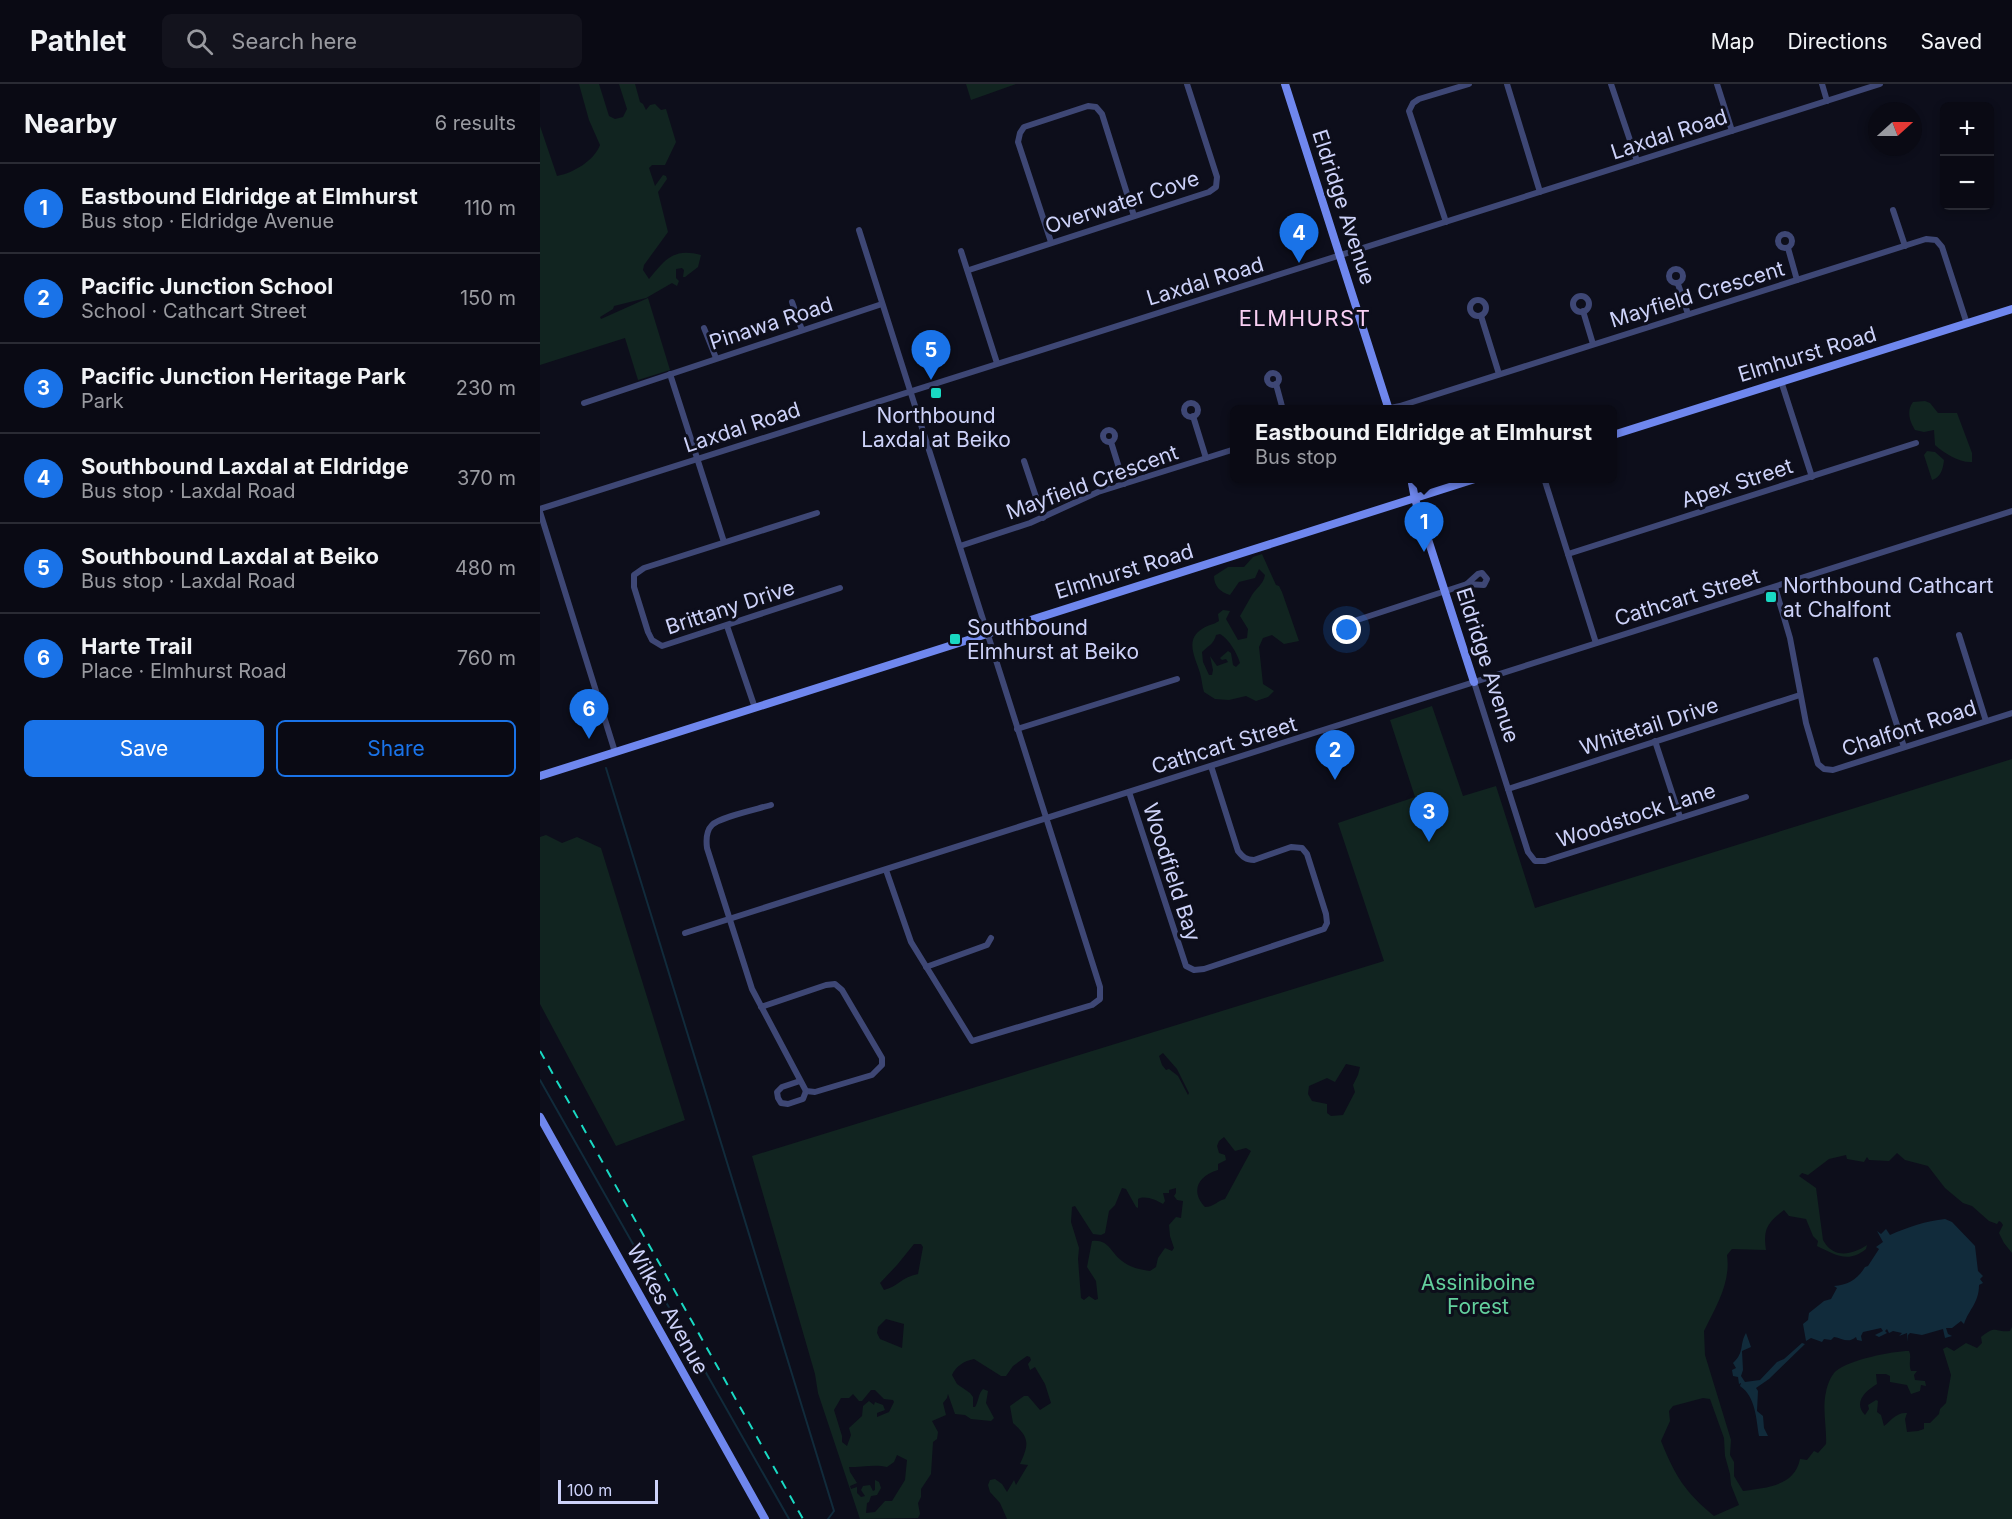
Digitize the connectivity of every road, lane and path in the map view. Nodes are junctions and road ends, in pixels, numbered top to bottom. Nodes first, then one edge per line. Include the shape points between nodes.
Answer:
1 (1187, 84) edge
2 (1285, 84) edge
3 (1469, 84) edge
4 (1507, 84) edge
5 (1611, 84) edge
6 (1717, 84) edge
7 (1822, 84) edge
8 (1880, 84) edge
9 (1827, 101) junction
10 (1732, 131) junction
11 (1637, 161) junction
12 (1540, 192) junction
13 (1893, 210) dead end
14 (1134, 216) junction
15 (1446, 222) junction
16 (859, 230) dead end
17 (1051, 242) junction
18 (1905, 246) junction
19 (1788, 248) dead end
20 (961, 251) dead end
21 (1341, 255) junction
22 (969, 270) junction
23 (1797, 280) junction
24 (1678, 284) dead end
25 (792, 302) dead end
26 (882, 304) junction
27 (2012, 309) edge
28 (1583, 312) dead end
29 (1688, 314) junction
30 (1481, 316) dead end
31 (1967, 324) junction
32 (704, 328) dead end
33 (802, 330) junction
34 (1593, 345) junction
35 (716, 358) junction
36 (997, 363) junction
37 (670, 374) junction
38 (1499, 374) junction
39 (1781, 381) junction
40 (1276, 384) dead end
41 (910, 391) junction
42 (584, 403) dead end
43 (1282, 405) edge
44 (1385, 405) edge
45 (1399, 405) edge
46 (1193, 416) dead end
47 (1617, 434) edge
48 (1111, 442) dead end
49 (1916, 443) dead end
50 (1230, 451) edge
51 (1206, 458) junction
52 (697, 459) junction
53 (1024, 461) dead end
54 (1812, 477) junction
55 (1412, 483) edge
56 (1463, 483) edge
57 (1546, 483) edge
58 (1124, 484) junction
59 (1415, 499) junction
60 (540, 510) edge
61 (2012, 511) edge
62 (817, 513) dead end
63 (1043, 518) junction
64 (723, 542) junction
65 (960, 546) junction
66 (1568, 554) junction
67 (1467, 584) dead end
68 (1775, 587) junction
69 (840, 588) dead end
70 (1446, 592) junction
71 (1348, 623) dead end
72 (727, 626) junction
73 (986, 634) junction
74 (1959, 635) dead end
75 (1596, 643) junction
76 (1876, 660) dead end
77 (1177, 679) dead end
78 (1474, 682) junction
79 (1800, 695) junction
80 (755, 708) junction
81 (2012, 713) edge
82 (1986, 721) junction
83 (1017, 729) junction
84 (1655, 741) junction
85 (1904, 747) junction
86 (615, 752) junction
87 (1211, 766) junction
88 (540, 776) edge
89 (1508, 789) junction
90 (1129, 792) junction
91 (1746, 797) dead end
92 (771, 805) dead end
93 (1046, 818) junction
94 (1680, 818) junction
95 (1535, 861) joint
96 (886, 870) junction
97 (729, 918) junction
98 (685, 933) dead end
99 (991, 938) dead end
100 (926, 967) junction
101 (761, 1006) junction
102 (800, 1081) junction
103 (806, 1091) junction
104 (540, 1117) edge
105 (765, 1519) edge

1 - 14 street, Overwater Cove via 1217,177 1216,187
2 - 21 street, Eldridge Avenue
3 - 15 street via 1419,99 1409,111
4 - 12 street
5 - 11 street
6 - 10 street
7 - 9 street
8 - 9 street, Laxdal Road
9 - 10 street, Laxdal Road
10 - 11 street, Laxdal Road
11 - 12 street, Laxdal Road
12 - 15 street, Laxdal Road
13 - 18 street
14 - 17 street, Overwater Cove
14 - 17 street via 1102,114 1096,107 1088,106 1024,127 1020,133 1018,142
15 - 21 street, Laxdal Road
16 - 26 street
17 - 22 street, Overwater Cove
18 - 23 street, Mayfield Crescent
18 - 31 street, Mayfield Crescent via 1931,238 1940,243
19 - 23 street
20 - 22 street
21 - 36 street, Laxdal Road
21 - 44 street, Eldridge Avenue
22 - 36 street
23 - 29 street, Mayfield Crescent
24 - 29 street
25 - 33 street
26 - 33 street, Pinawa Road
26 - 41 street
27 - 31 street, Elmhurst Road
28 - 34 street
29 - 34 street, Mayfield Crescent
30 - 38 street
31 - 39 street, Elmhurst Road
32 - 35 street
33 - 35 street, Pinawa Road
34 - 38 street, Mayfield Crescent
35 - 37 street, Pinawa Road
36 - 41 street, Laxdal Road
37 - 42 street, Pinawa Road
37 - 52 street
38 - 45 street, Mayfield Crescent
39 - 47 street, Elmhurst Road
39 - 54 street
40 - 43 street
41 - 52 street, Laxdal Road
41 - 65 street
46 - 51 street
48 - 58 street
49 - 54 street, Apex Street
50 - 51 street, Mayfield Crescent
51 - 58 street, Mayfield Crescent
52 - 60 street, Laxdal Road
52 - 64 street
53 - 63 street
54 - 66 street, Apex Street
55 - 59 street, Eldridge Avenue
56 - 59 street, Elmhurst Road
57 - 66 street
58 - 63 street, Mayfield Crescent
59 - 70 street, Eldridge Avenue
59 - 73 street, Elmhurst Road
60 - 86 street
61 - 68 street, Cathcart Street
62 - 64 street, Brittany Drive
63 - 65 street, Mayfield Crescent
64 - 72 street, Brittany Drive via 644,568 633,579 648,632 657,645 669,645
65 - 73 street
66 - 75 street
67 - 70 street
68 - 75 street, Cathcart Street
68 - 79 street, Chalfont Road via 1790,638
69 - 72 street, Brittany Drive
70 - 71 street
70 - 78 street, Eldridge Avenue
72 - 80 street
73 - 80 street, Elmhurst Road
73 - 83 street
74 - 82 street
75 - 78 street, Cathcart Street
76 - 85 street
77 - 83 street
78 - 87 street, Cathcart Street
78 - 89 street, Eldridge Avenue
79 - 84 street, Whitetail Drive
79 - 85 street, Chalfont Road via 1818,764 1824,769 1833,770
80 - 86 street, Elmhurst Road
81 - 82 street, Chalfont Road
82 - 85 street, Chalfont Road
83 - 93 street
84 - 89 street, Whitetail Drive
84 - 94 street
86 - 88 street, Elmhurst Road
87 - 90 street, Cathcart Street
87 - 90 street, Woodfield Bay via 1242,857 1254,860 1294,847 1307,854 1326,914 1324,929 1204,969 1186,966
89 - 95 street, Eldridge Avenue via 1528,852
90 - 93 street, Cathcart Street
91 - 94 street, Woodstock Lane
92 - 97 street via 722,820 712,825 706,836
93 - 96 street, Cathcart Street
93 - 100 street via 1100,987 1100,999 1092,1005 972,1041
94 - 95 street, Woodstock Lane
96 - 97 street, Cathcart Street
96 - 100 street via 910,942
97 - 98 street, Cathcart Street
97 - 101 street
99 - 100 street via 987,945
101 - 102 street
101 - 103 street via 835,984 882,1058 882,1065 872,1075 815,1092
102 - 103 street
102 - 103 street via 777,1092 781,1103 802,1099
104 - 105 street, Wilkes Avenue

